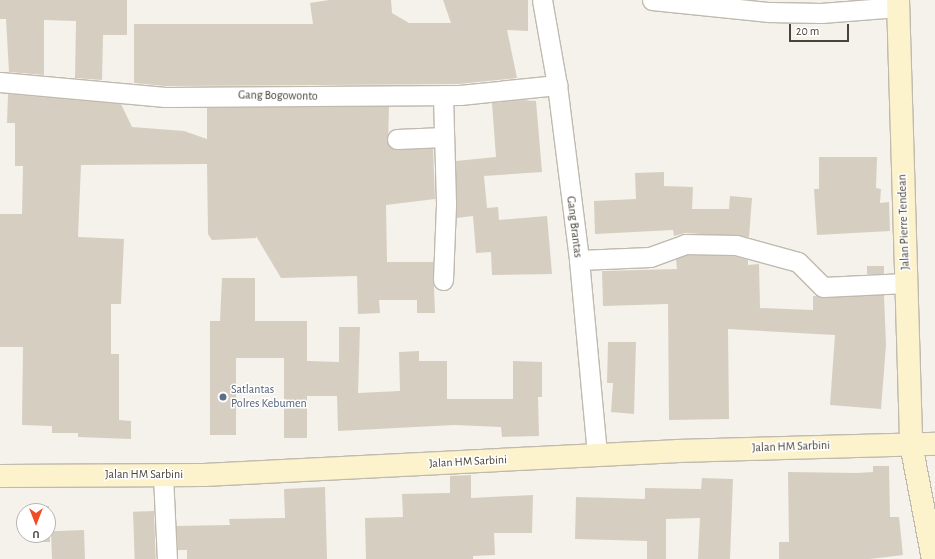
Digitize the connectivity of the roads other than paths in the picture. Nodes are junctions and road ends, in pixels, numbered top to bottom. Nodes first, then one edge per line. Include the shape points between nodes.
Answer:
1 (542, 0) edge
2 (652, 0) edge
3 (898, 4) edge
4 (0, 82) edge
5 (557, 85) junction
6 (443, 96) junction
7 (444, 136) junction
8 (397, 138) dead end
9 (579, 260) junction
10 (443, 280) dead end
11 (906, 283) junction
12 (911, 444) junction
13 (935, 444) edge
14 (597, 455) junction
15 (163, 475) junction
16 (0, 476) edge
17 (167, 559) edge
18 (933, 559) edge

1 - 5 street, Gang Brantas
2 - 3 street via 769,12 821,13
3 - 11 main road, Jalan Pierre Tendean
4 - 6 street, Gang Bogowonto via 165,97
5 - 6 street, Gang Bogowonto
5 - 9 street, Gang Brantas
6 - 7 street
7 - 8 street
7 - 10 street via 446,231
9 - 11 street via 650,257 686,244 736,244 798,262 823,287
9 - 14 street, Gang Brantas
11 - 12 main road, Jalan Pierre Tendean
12 - 13 main road, Jalan HM Sarbini
12 - 14 main road, Jalan HM Sarbini
12 - 18 main road, Jalan Pierre Tendean
14 - 15 main road, Jalan HM Sarbini
15 - 16 main road, Jalan HM Sarbini
15 - 17 street

